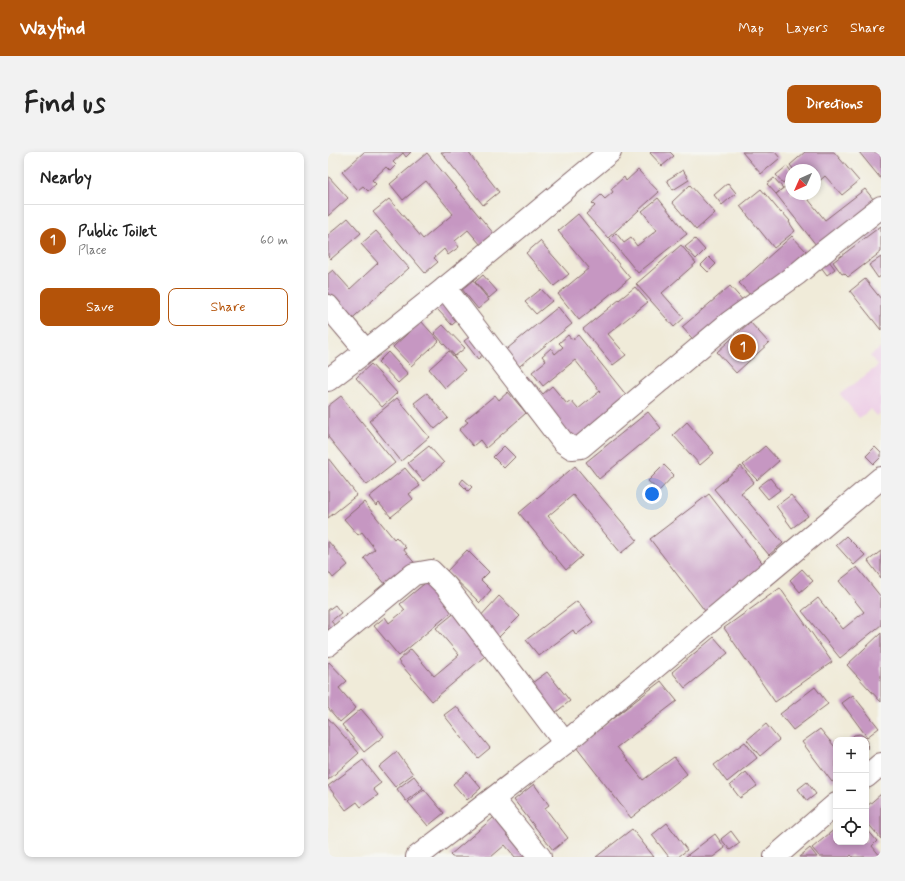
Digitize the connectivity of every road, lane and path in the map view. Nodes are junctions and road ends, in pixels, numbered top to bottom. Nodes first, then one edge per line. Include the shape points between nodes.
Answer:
1 (610, 152) edge
2 (881, 208) edge
3 (445, 288) junction
4 (328, 306) edge
5 (366, 351) junction
6 (328, 380) edge
7 (881, 478) edge
8 (328, 645) edge
9 (566, 743) junction
10 (881, 764) edge
11 (869, 774) edge
12 (493, 799) junction
13 (833, 807) edge
14 (418, 857) edge
15 (540, 857) edge
16 (775, 857) edge

1 - 3 street
2 - 3 street via 797,274 730,322 581,447 572,448 563,442
3 - 5 street
4 - 5 street
5 - 6 street
7 - 9 street
8 - 9 street via 414,574 431,571 446,586
9 - 12 street
10 - 11 street
12 - 14 street
12 - 15 street
13 - 16 street

